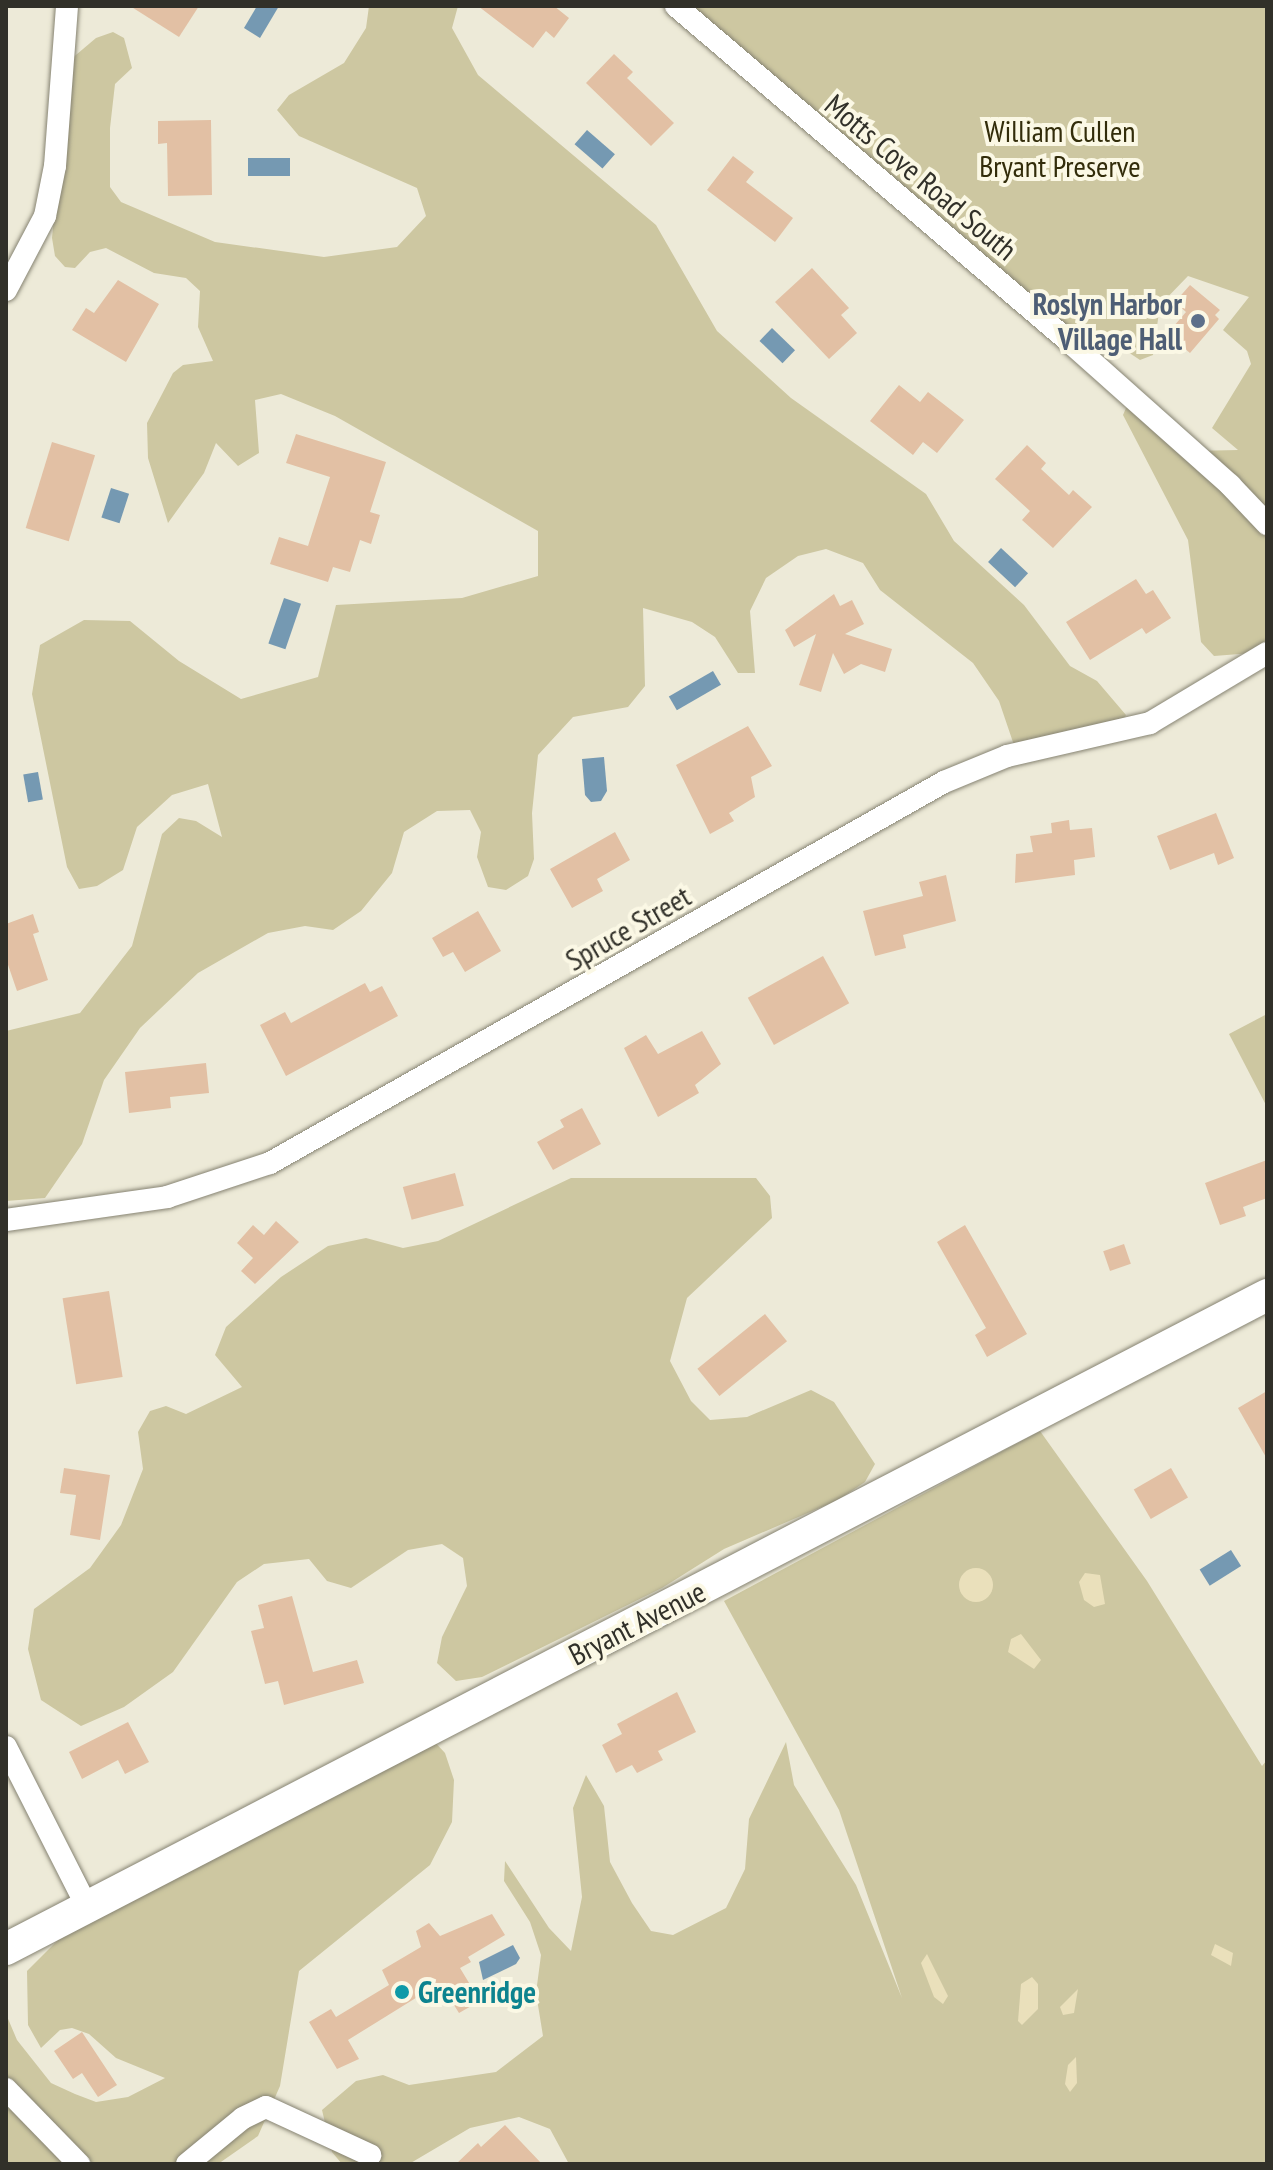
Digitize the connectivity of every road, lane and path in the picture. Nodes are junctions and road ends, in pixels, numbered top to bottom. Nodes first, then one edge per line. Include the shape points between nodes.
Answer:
1 (67, 6) edge
2 (676, 6) edge
3 (6, 290) edge
4 (1267, 524) edge
5 (1267, 653) edge
6 (6, 1220) edge
7 (1267, 1295) edge
8 (6, 1747) edge
9 (87, 1907) junction
10 (6, 1949) edge
11 (6, 2089) edge
12 (370, 2155) dead end
13 (79, 2164) edge
14 (187, 2164) edge

1 - 3 street via 55,166 45,216
2 - 4 street, Motts Cove Road South via 1072,344
5 - 6 street, Spruce Street via 1150,723 1007,756 944,782 270,1163 167,1197
7 - 9 main road, Bryant Avenue
8 - 9 street
9 - 10 main road, Bryant Avenue
11 - 13 street
12 - 14 street via 266,2107 243,2118

